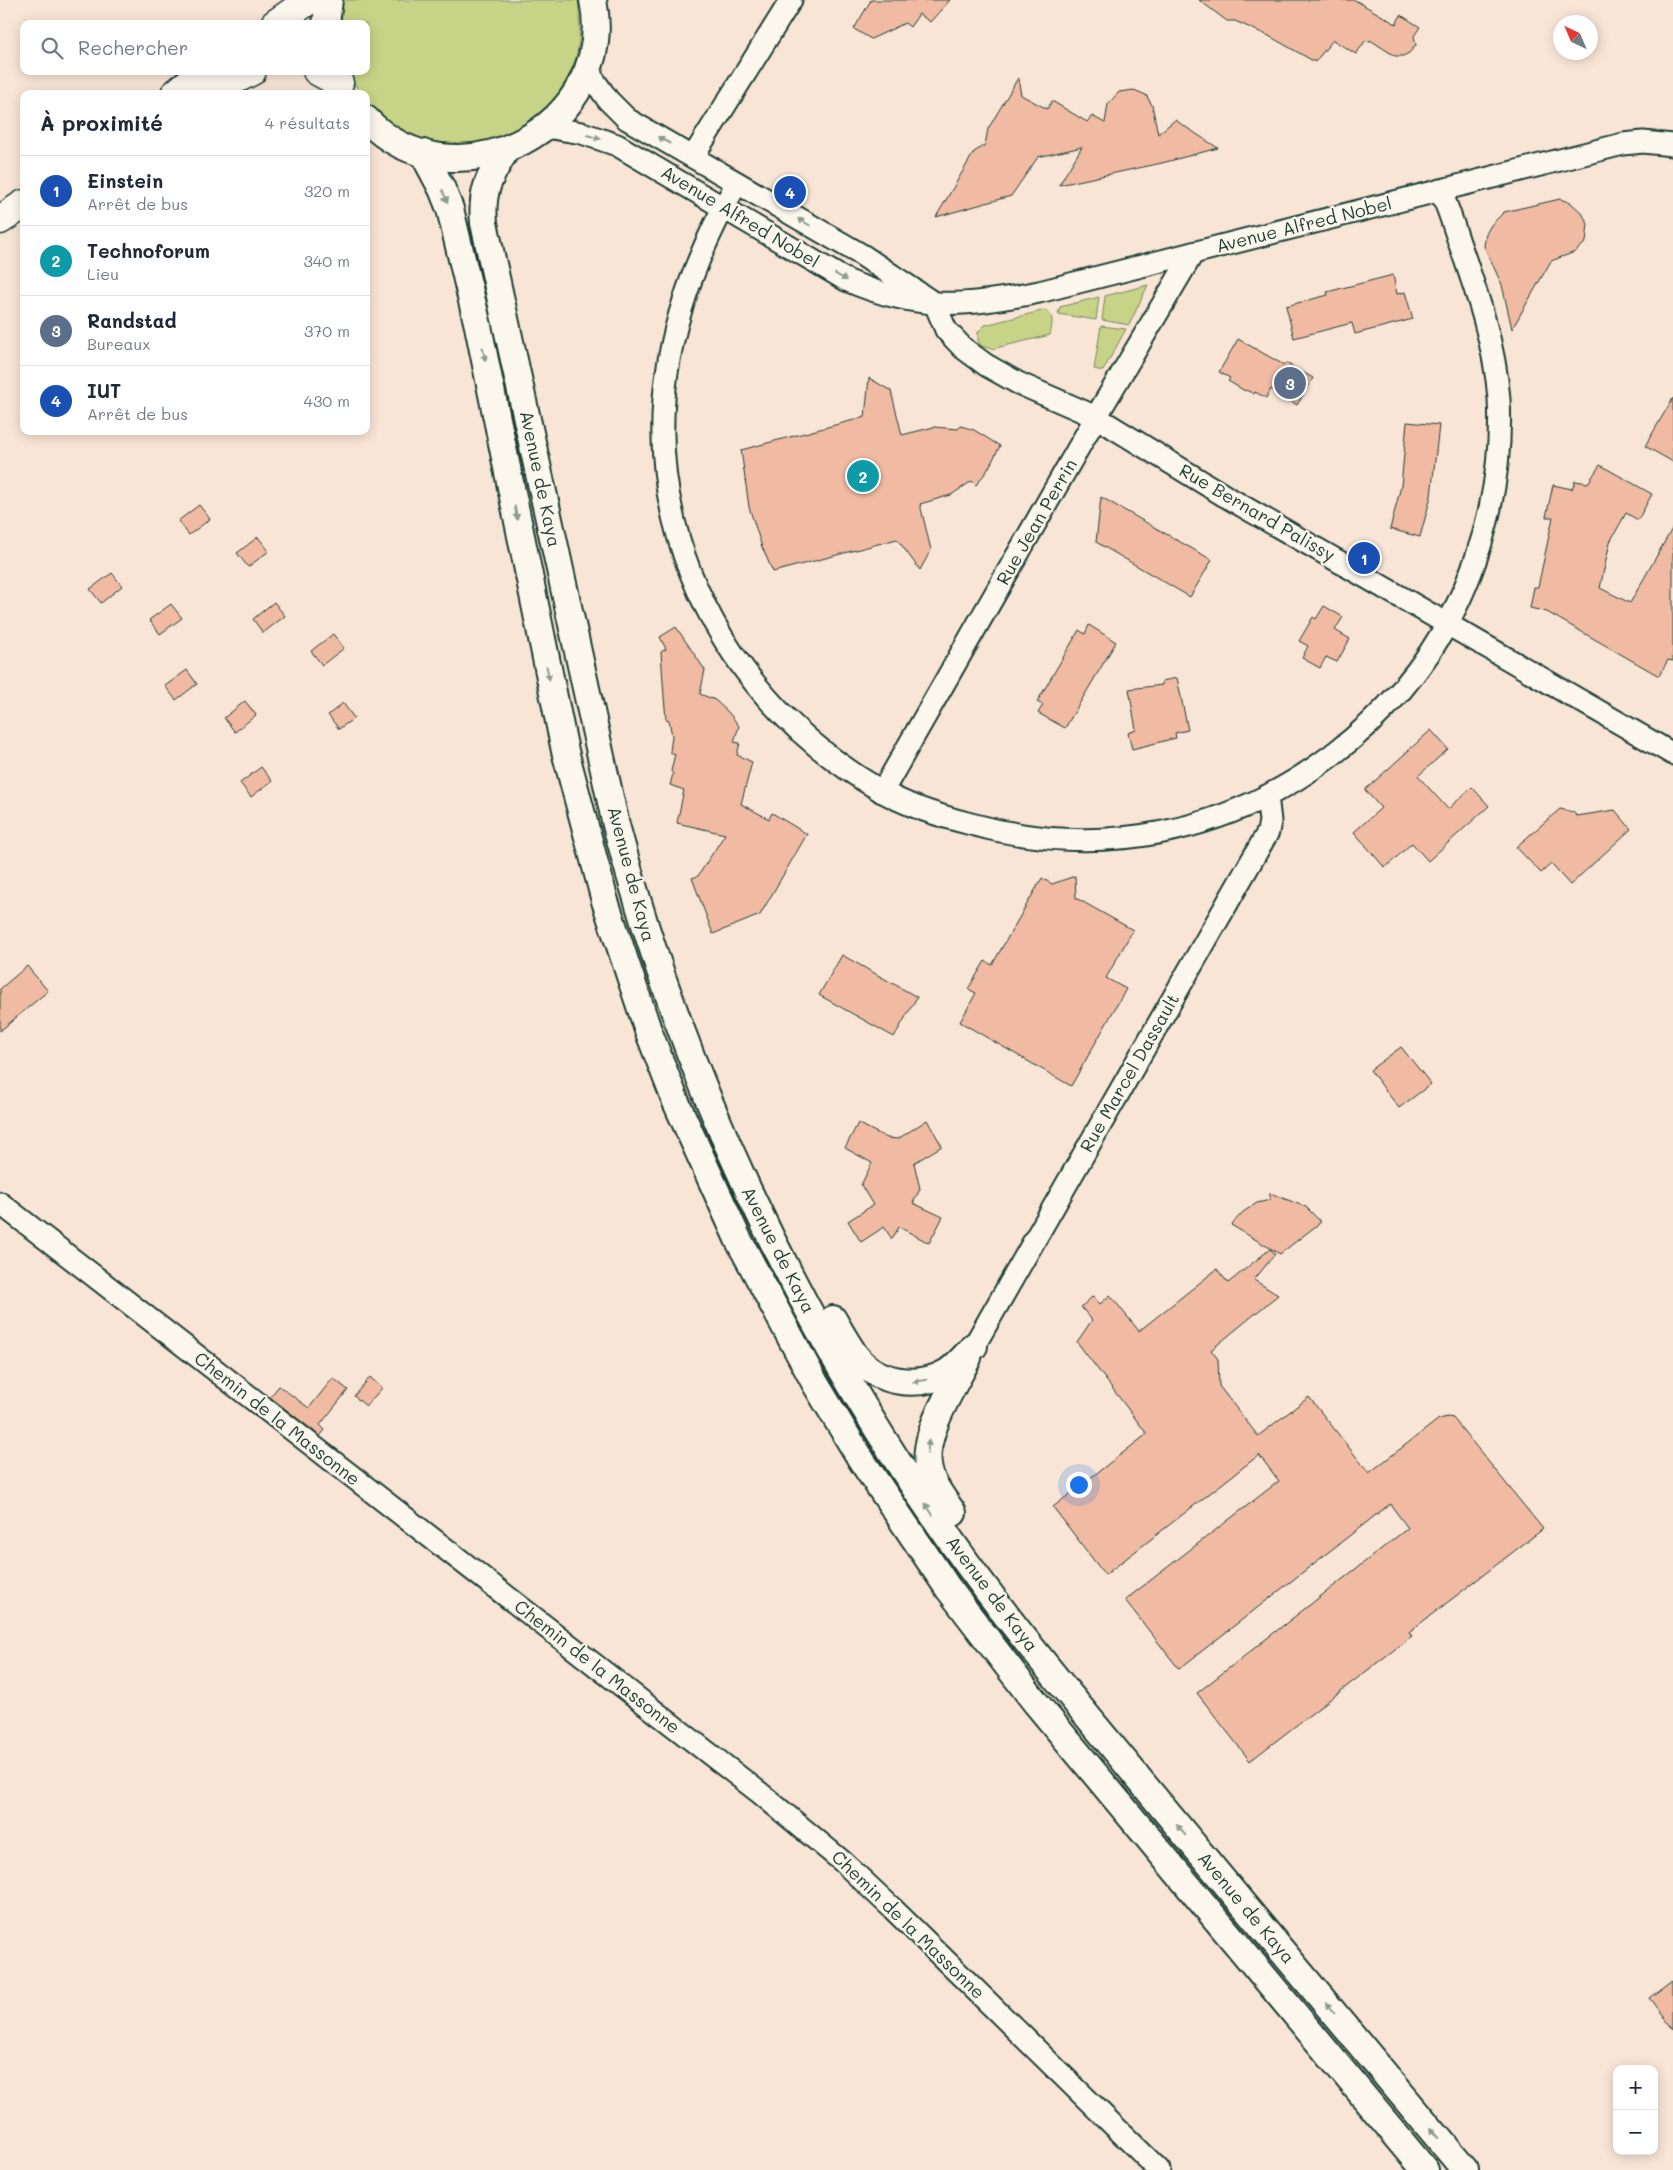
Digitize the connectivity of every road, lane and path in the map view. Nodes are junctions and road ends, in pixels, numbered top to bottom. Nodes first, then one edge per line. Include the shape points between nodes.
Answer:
1 (309, 0) edge
2 (329, 0) edge
3 (592, 0) edge
4 (791, 0) edge
5 (280, 20) edge
6 (326, 20) edge
7 (587, 70) junction
8 (198, 75) edge
9 (244, 75) edge
10 (180, 90) edge
11 (215, 90) edge
12 (370, 124) edge
13 (546, 127) junction
14 (1673, 145) edge
15 (506, 150) junction
16 (423, 153) junction
17 (693, 157) junction
18 (737, 184) junction
19 (1440, 190) junction
20 (20, 207) edge
21 (724, 207) junction
22 (0, 220) edge
23 (1193, 253) junction
24 (935, 304) junction
25 (1096, 417) junction
26 (1448, 624) junction
27 (1673, 754) edge
28 (882, 792) junction
29 (1267, 796) junction
30 (633, 891) junction
31 (0, 1203) edge
32 (974, 1346) junction
33 (1073, 1699) junction
34 (1159, 2170) edge
35 (1425, 2170) edge
36 (1465, 2170) edge

1 - 5 highway
2 - 6 main road
3 - 7 main road via 594,41
4 - 17 street
7 - 13 main road via 570,102
17 -> 7 street, Avenue Alfred Nobel via 627,120
8 - 10 highway
9 - 11 highway
12 - 16 main road via 397,143
13 - 15 main road
13 -> 21 street, Avenue Alfred Nobel via 582,133 617,145
14 - 19 street, Avenue Alfred Nobel via 1623,144
15 - 16 main road via 479,157 450,158
15 - 30 main road, Avenue de Kaya via 490,174 485,189 482,205 484,223
16 -> 35 main road, Avenue de Kaya via 450,209 478,326 565,752 605,901 645,1022 676,1102 738,1238 815,1383 862,1460 964,1610 1036,1703
17 - 18 street, Avenue Alfred Nobel
18 - 21 street
24 -> 18 street, Avenue Alfred Nobel via 862,255
19 - 23 street, Avenue Alfred Nobel
19 - 26 street via 1478,297 1490,340 1499,399 1497,460 1487,519 1478,554
20 - 22 highway
21 -> 24 street, Avenue Alfred Nobel via 846,280 903,300
21 - 28 street via 687,288 672,341 664,394 663,446 669,500 682,550 722,638 751,680 809,741
23 - 24 street, Avenue Alfred Nobel via 1039,292 988,302
23 - 25 street, Rue Jean Perrin
24 - 25 street, Rue Bernard Palissy via 946,330 962,348 986,366
25 - 26 street, Rue Bernard Palissy via 1225,496
25 - 28 street, Rue Jean Perrin
26 - 27 street, Rue Bernard Palissy
26 - 29 street via 1421,667 1388,706 1320,764
28 - 29 street via 944,817 1028,837 1068,841 1113,840 1160,833 1214,818
29 - 32 street, Rue Marcel Dassault via 1268,832
32 -> 30 main road via 948,1372 916,1382 886,1378 856,1357 786,1236
33 -> 30 main road, Avenue de Kaya via 939,1524 886,1444 796,1289 706,1095
31 - 34 street, Chemin de la Massonne via 760,1793 892,1908
33 -> 32 main road via 935,1485 928,1466 927,1446 934,1424
36 -> 33 main road, Avenue de Kaya

